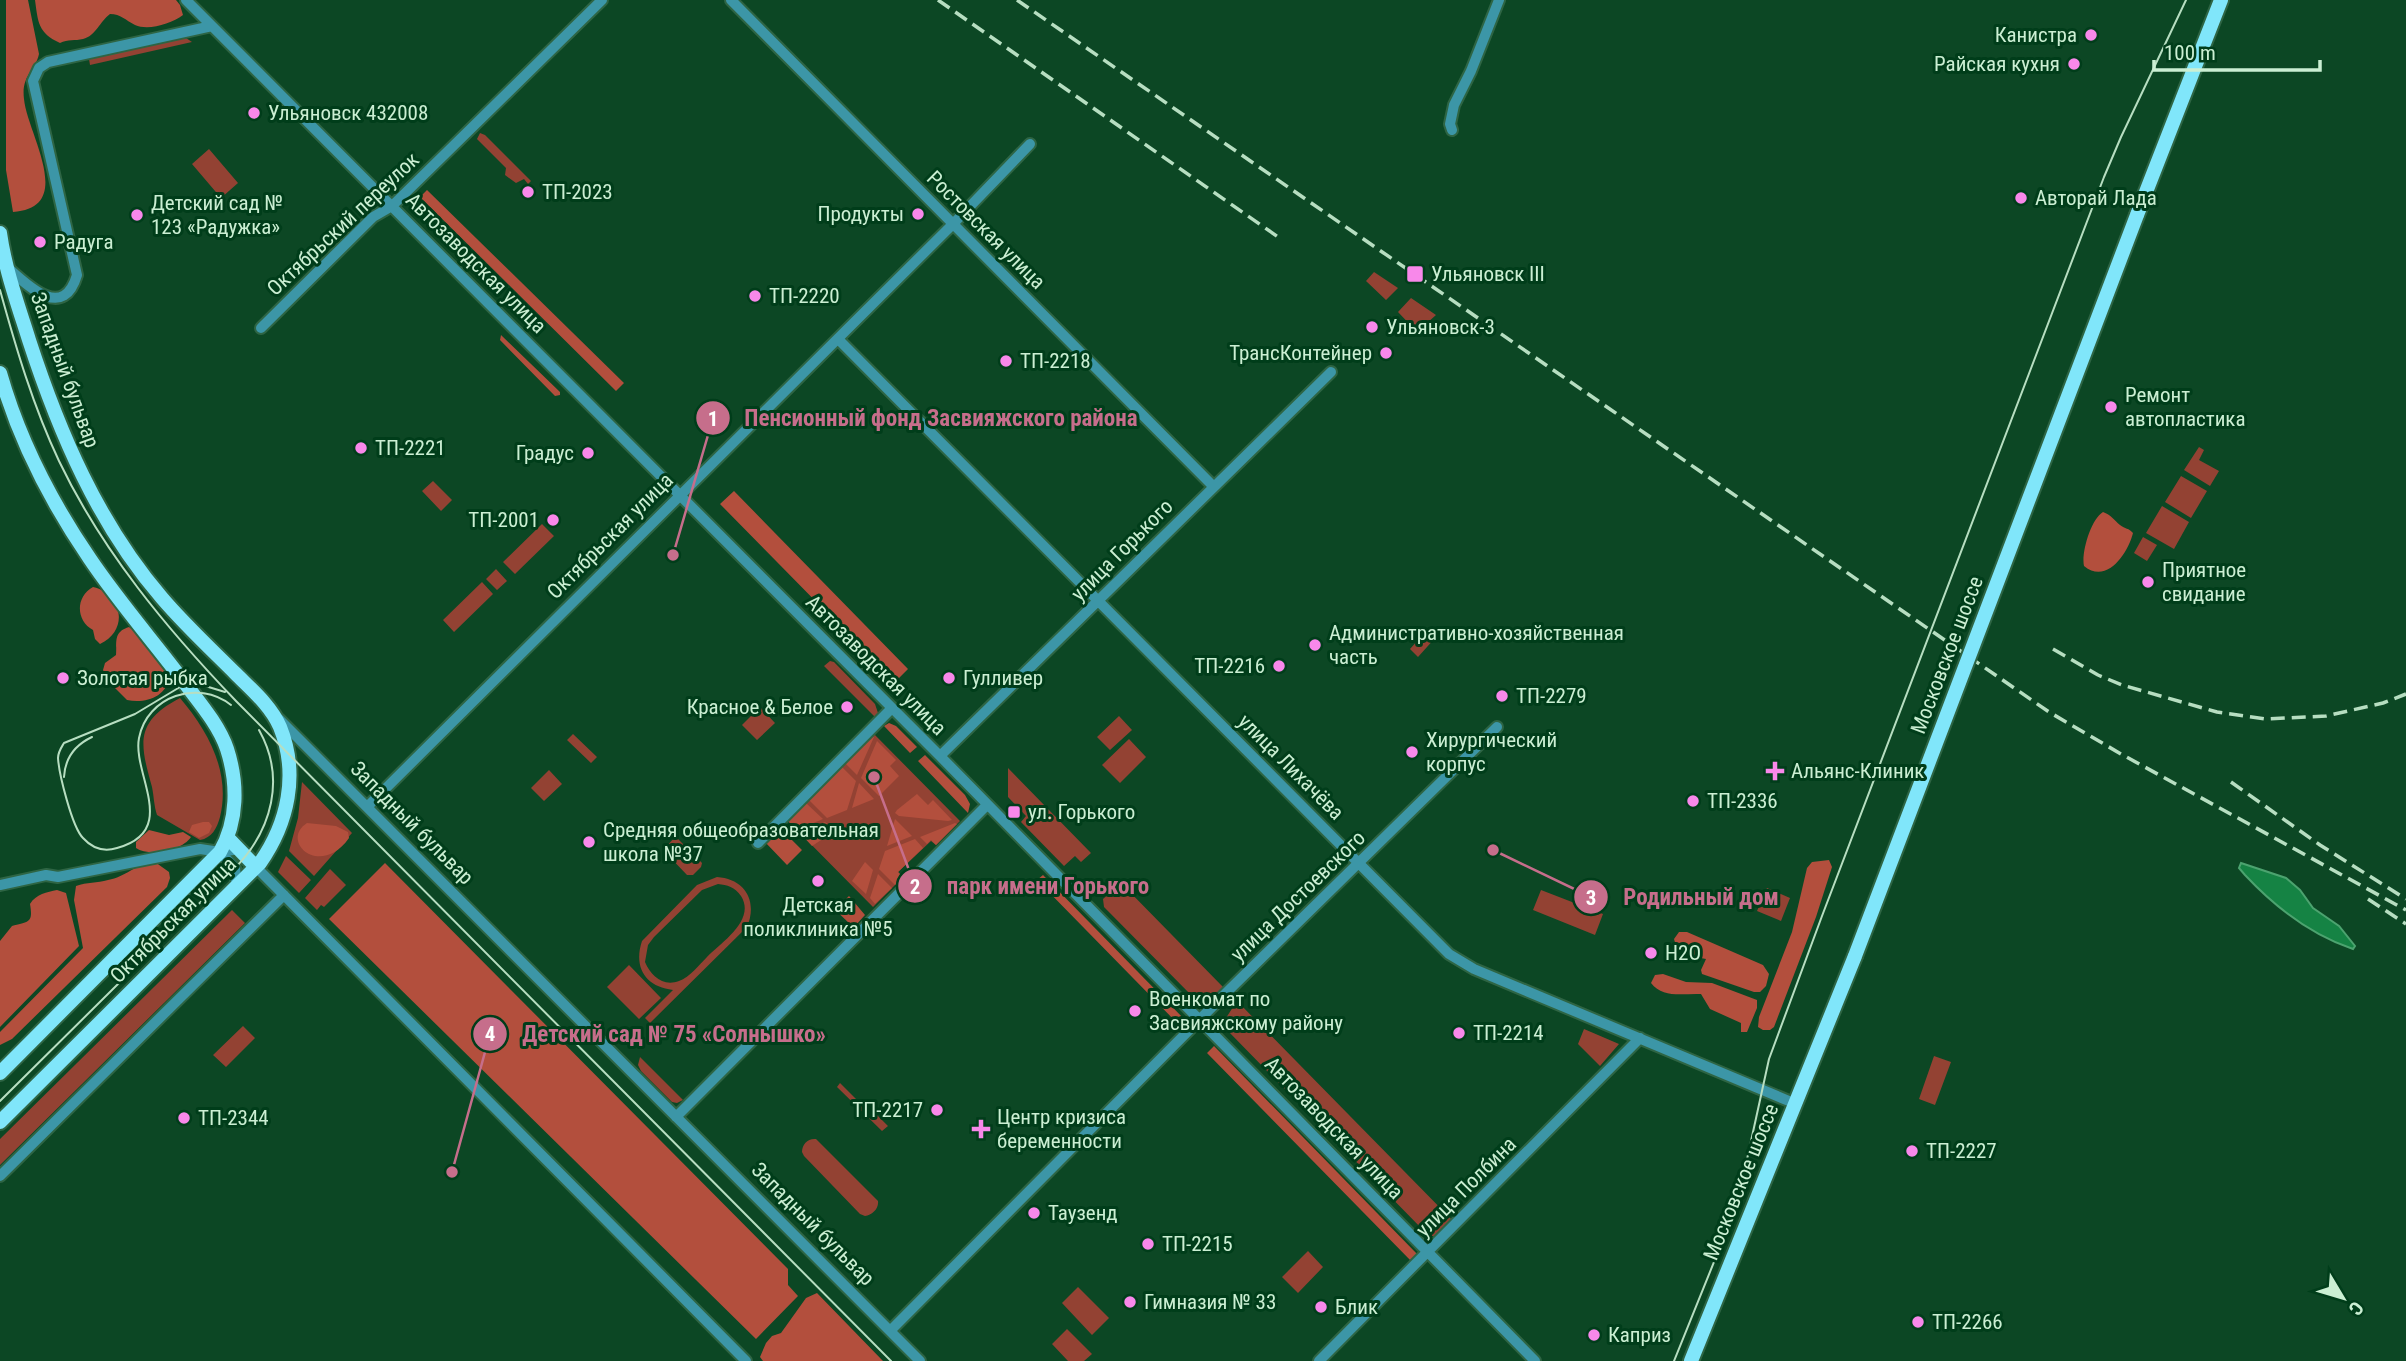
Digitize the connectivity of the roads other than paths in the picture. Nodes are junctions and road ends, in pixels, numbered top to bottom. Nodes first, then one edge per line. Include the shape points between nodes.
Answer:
1 (186, 0) edge
2 (602, 0) edge
3 (731, 0) edge
4 (1499, 0) edge
5 (2221, 0) edge
6 (212, 26) junction
7 (1452, 130) dead end
8 (1030, 144) dead end
9 (392, 206) junction
10 (953, 225) junction
11 (0, 233) edge
12 (6, 266) junction
13 (261, 328) dead end
14 (838, 339) junction
15 (1331, 372) dead end
16 (0, 373) edge
17 (1214, 487) junction
18 (680, 496) junction
19 (1097, 602) junction
20 (892, 708) junction
21 (270, 709) junction
22 (1497, 727) dead end
23 (940, 756) junction
24 (987, 805) junction
25 (367, 807) junction
26 (228, 838) junction
27 (758, 842) dead end
28 (239, 849) junction
29 (220, 852) junction
30 (1360, 863) junction
31 (256, 867) junction
32 (0, 885) edge
33 (237, 886) junction
34 (284, 895) junction
35 (1201, 1019) junction
36 (1640, 1038) junction
37 (0, 1073) edge
38 (1796, 1104) junction
39 (677, 1117) junction
40 (0, 1122) edge
41 (0, 1176) edge
42 (1429, 1252) junction
43 (890, 1331) junction
44 (739, 1359) edge
45 (920, 1361) edge
46 (1319, 1361) edge
47 (1535, 1361) edge
48 (1692, 1361) edge

1 - 6 street, Автозаводская улица
2 - 9 street, Октябрьский переулок
3 - 10 street, Ростовская улица
4 - 7 street via 1454,105
5 - 38 main road, Московское шоссе, bridge
6 - 9 street, Автозаводская улица
6 - 12 street via 48,62 39,68 33,81 77,275 65,296 51,298 35,291
8 - 10 street, Октябрьская улица
9 - 13 street, Октябрьский переулок via 373,217
9 - 18 street, Автозаводская улица
10 - 14 street, Октябрьская улица
10 - 17 street, Ростовская улица
11 - 12 main road, Западный бульвар
12 - 21 main road, Западный бульвар via 58,423 112,527 175,613
14 - 18 street, Октябрьская улица
14 - 19 street, улица Лихачёва
15 - 17 street, улица Горького
16 - 26 main road, Октябрьская улица via 44,485 90,559 226,747 233,774 234,812
17 - 19 street, улица Горького
18 - 20 street, Автозаводская улица
18 - 25 street, Октябрьская улица
19 - 23 street, улица Горького
19 - 30 street, улица Лихачёва
20 - 23 street, Автозаводская улица
20 - 27 street
21 - 25 street, Западный бульвар
21 - 31 main road, Октябрьская улица via 287,752 289,793 277,836
22 - 30 street, улица Достоевского
23 - 24 street, Автозаводская улица
24 - 35 street, Автозаводская улица
24 - 39 street
25 - 39 street, Западный бульвар
26 - 28 main road
26 - 29 main road, Октябрьская улица
28 - 29 street
28 - 31 main road
29 - 32 street via 200,849
29 - 33 street via 235,868
29 - 37 main road, Октябрьская улица
30 - 35 street, улица Достоевского
30 - 36 street, улица Лихачёва via 1465,965
31 - 33 main road, Октябрьская улица
31 - 34 street
33 - 40 main road, Октябрьская улица
34 - 41 street
34 - 44 street
35 - 42 street, Автозаводская улица
35 - 43 street, улица Достоевского
36 - 38 street, улица Лихачёва
36 - 42 street, улица Полбина
38 - 48 main road, Московское шоссе
39 - 43 street, Западный бульвар
42 - 46 street, улица Полбина
42 - 47 street, Автозаводская улица
43 - 45 street, Западный бульвар

